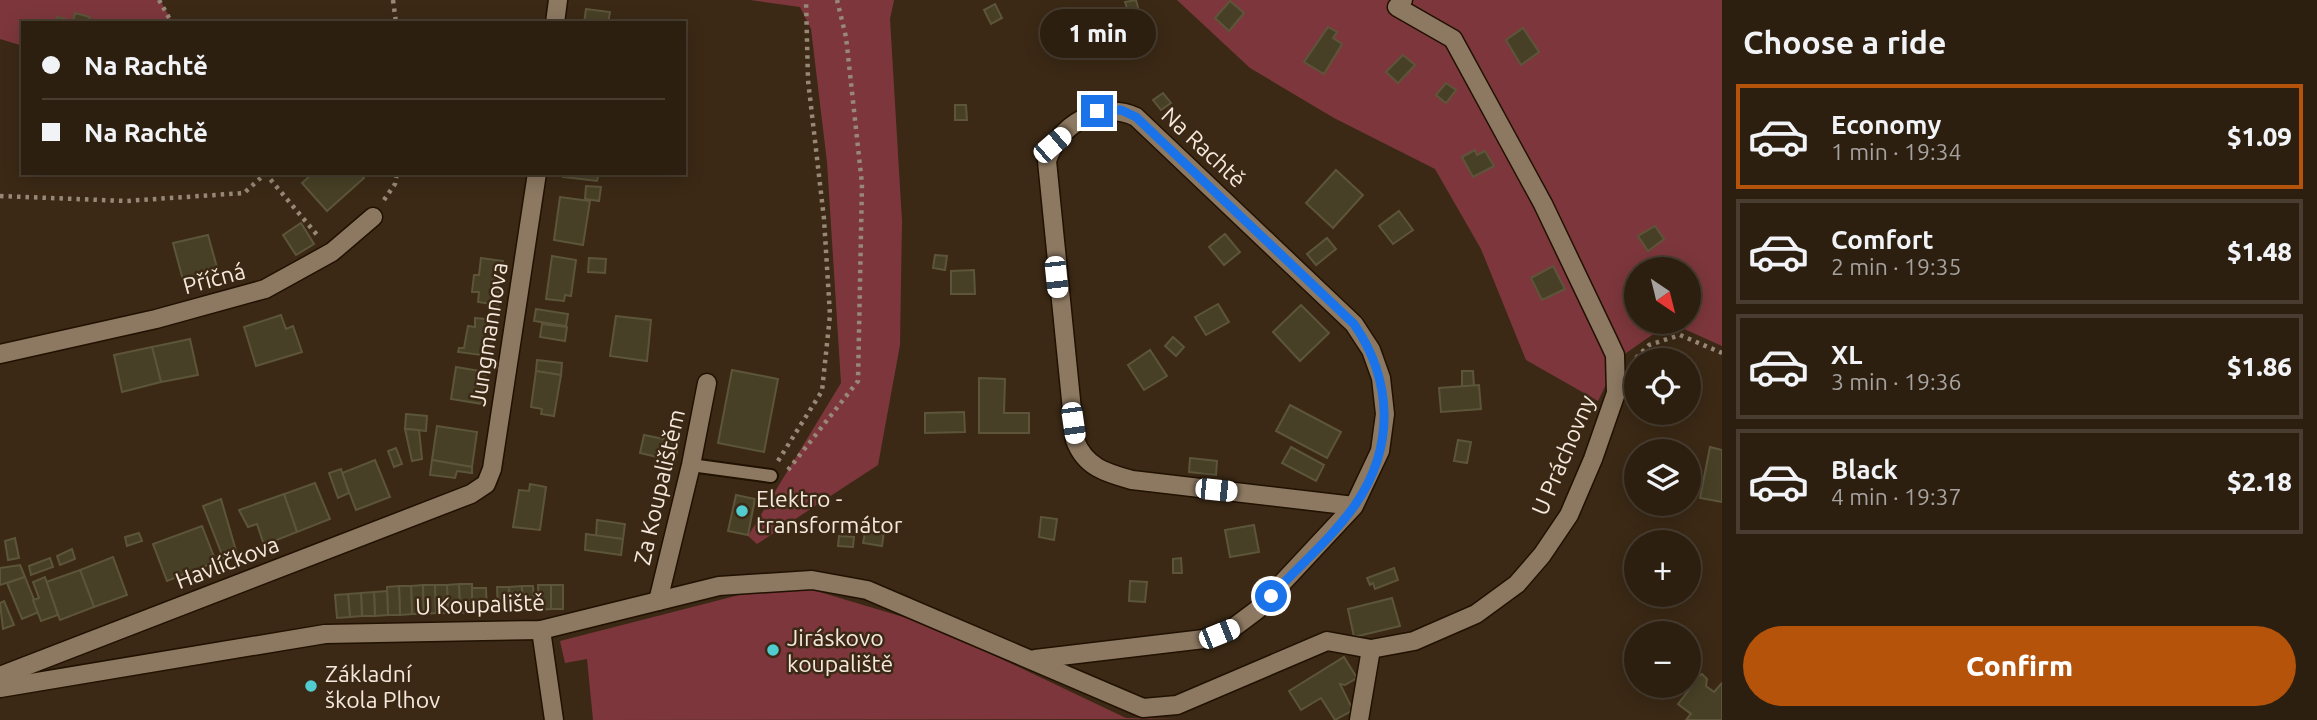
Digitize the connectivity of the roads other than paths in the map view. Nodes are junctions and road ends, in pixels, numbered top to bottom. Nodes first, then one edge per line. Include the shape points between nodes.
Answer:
1 (558, 0) edge
2 (1395, 2) edge
3 (555, 21) edge
4 (537, 175) edge
5 (373, 217) road end
6 (0, 354) edge
7 (707, 383) dead end
8 (691, 465) junction
9 (769, 476) road end
10 (471, 494) joint
11 (1354, 506) junction
12 (658, 601) junction
13 (541, 630) junction
14 (1371, 649) junction
15 (1031, 659) junction
16 (0, 676) edge
17 (0, 688) edge
18 (554, 720) edge
19 (1359, 720) edge

1 - 3 street
2 - 14 street, U Práchovny via 1453,38 1543,204 1615,355 1616,393 1569,515 1517,584 1476,614 1414,641
4 - 10 street, Jungmannova via 492,469 486,484
5 - 6 street, Příčná via 332,253 265,289
7 - 8 street, Za Koupalištěm
8 - 9 lane
8 - 12 street, Za Koupalištěm
10 - 16 street, Havlíčkova
11 - 11 street, Na Rachtě via 1380,451 1385,414 1378,368 1354,324 1136,117 1121,110 1097,111 1073,127 1052,145 1047,161 1065,355 1080,453 1107,474 1132,480
11 - 15 street, Na Rachtě via 1257,610 1233,628 1204,639
12 - 13 street, U Koupaliště
12 - 15 street, U Koupaliště via 719,586 812,580 867,590
13 - 17 street, U Koupaliště via 325,634
13 - 18 street
14 - 15 street, U Práchovny via 1327,641 1177,705 1143,708
14 - 19 street

